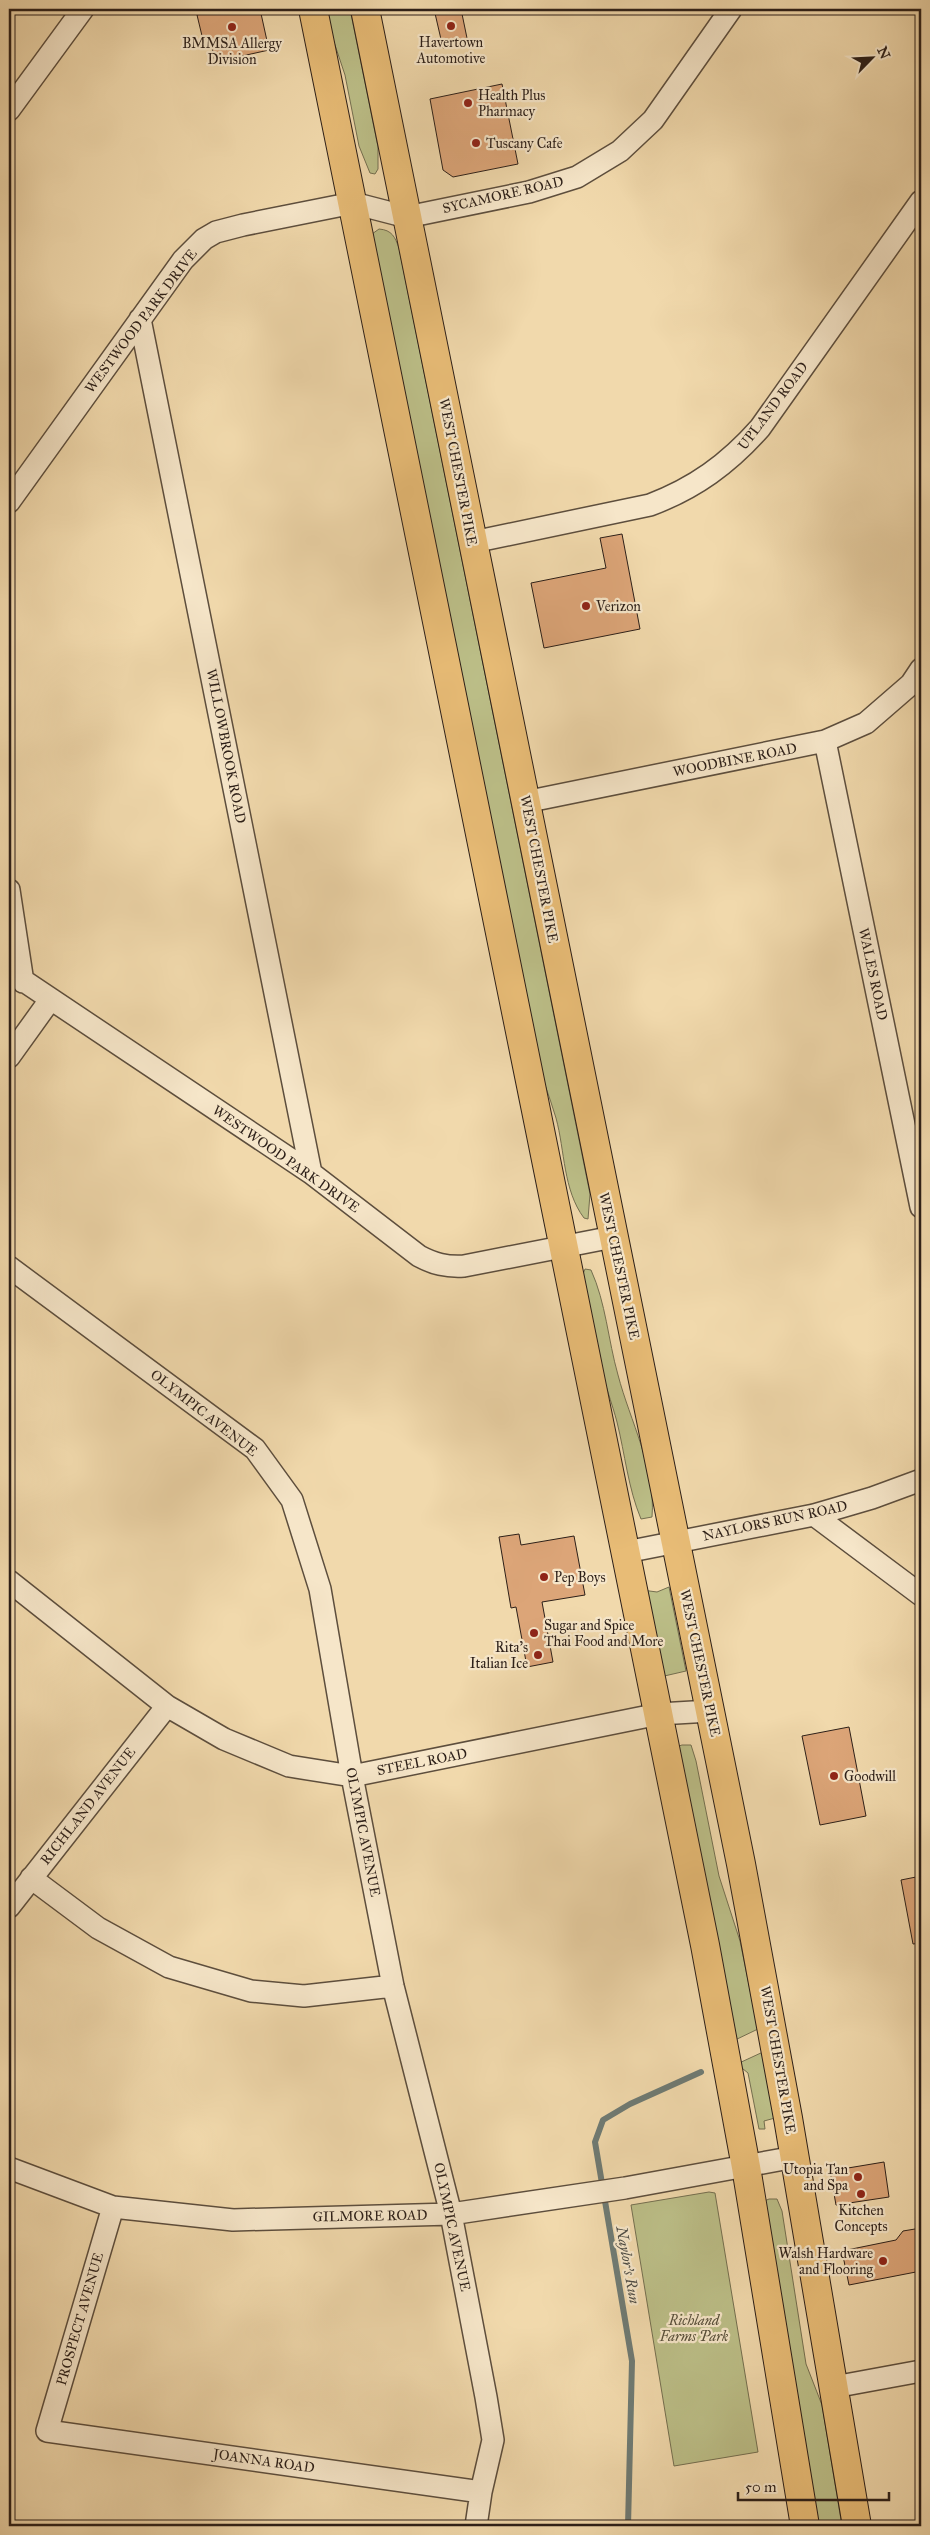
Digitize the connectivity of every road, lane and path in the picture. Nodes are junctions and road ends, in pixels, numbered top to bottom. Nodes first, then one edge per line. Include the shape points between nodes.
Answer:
1 (83, 9) edge
2 (313, 9) edge
3 (364, 9) edge
4 (731, 9) edge
5 (9, 110) edge
6 (921, 201) edge
7 (353, 203) junction
8 (407, 217) junction
9 (140, 319) junction
10 (9, 502) edge
11 (473, 542) junction
12 (921, 669) edge
13 (825, 741) junction
14 (526, 802) junction
15 (9, 890) edge
16 (16, 977) edge
17 (50, 1000) junction
18 (9, 1057) edge
19 (921, 1127) edge
20 (908, 1145) junction
21 (311, 1173) junction
22 (921, 1207) edge
23 (614, 1237) junction
24 (564, 1247) junction
25 (9, 1267) edge
26 (921, 1480) edge
27 (814, 1515) junction
28 (675, 1542) junction
29 (626, 1552) junction
30 (9, 1580) edge
31 (921, 1595) edge
32 (167, 1706) junction
33 (710, 1712) junction
34 (659, 1714) junction
35 (352, 1776) junction
36 (31, 1878) junction
37 (9, 1907) edge
38 (393, 1986) junction
39 (795, 2157) junction
40 (746, 2167) junction
41 (9, 2168) edge
42 (113, 2208) junction
43 (451, 2214) junction
44 (921, 2372) edge
45 (834, 2387) junction
46 (47, 2431) joint
47 (481, 2492) junction
48 (476, 2526) edge
49 (805, 2526) edge
50 (856, 2526) edge

1 - 5 street
2 - 7 highway
3 - 8 highway, WEST CHESTER PIKE
4 - 8 street, SYCAMORE ROAD via 653,120 637,137 599,166 553,186
6 - 11 street, UPLAND ROAD via 760,428 711,475 650,505
7 - 8 street, WESTWOOD PARK DRIVE
7 - 9 street, WESTWOOD PARK DRIVE via 216,232 183,260
7 - 24 highway
8 - 11 highway, WEST CHESTER PIKE
9 - 10 street, WESTWOOD PARK DRIVE
9 - 21 street, WILLOWBROOK ROAD
11 - 14 highway, WEST CHESTER PIKE
12 - 13 street, WOODBINE ROAD via 911,684 866,724
13 - 14 street, WOODBINE ROAD
13 - 20 street, WALES ROAD
14 - 23 highway, WEST CHESTER PIKE
15 - 16 street
16 - 17 street, WESTWOOD PARK DRIVE
17 - 18 street
17 - 21 street, WESTWOOD PARK DRIVE
19 - 20 street
20 - 22 street, WALES ROAD
21 - 24 street, WESTWOOD PARK DRIVE via 419,1256 433,1263 464,1266
23 - 24 street, WESTWOOD PARK DRIVE
23 - 28 highway, WEST CHESTER PIKE
24 - 29 highway
25 - 35 street, OLYMPIC AVENUE via 255,1449 292,1500 320,1589
26 - 27 street, NAYLORS RUN ROAD
27 - 28 street, NAYLORS RUN ROAD
27 - 31 street
28 - 29 street, NAYLORS RUN ROAD
28 - 33 highway, WEST CHESTER PIKE
29 - 34 highway
30 - 32 street, STEEL ROAD
32 - 35 street, STEEL ROAD via 224,1739 289,1766
32 - 36 street, RICHLAND AVENUE
33 - 34 street, STEEL ROAD
33 - 39 highway, WEST CHESTER PIKE
34 - 35 street, STEEL ROAD
34 - 40 highway
35 - 38 street, OLYMPIC AVENUE
36 - 37 street, RICHLAND AVENUE
36 - 38 street via 98,1928 168,1967 251,1991 304,1996
38 - 43 street, OLYMPIC AVENUE
39 - 40 street, GILMORE ROAD
39 - 45 highway, WEST CHESTER PIKE
40 - 43 street, GILMORE ROAD
40 - 49 highway
41 - 42 street, GILMORE ROAD
42 - 43 street, GILMORE ROAD via 232,2220
42 - 46 street, PROSPECT AVENUE
43 - 47 street, OLYMPIC AVENUE via 493,2440
44 - 45 street
45 - 50 highway, WEST CHESTER PIKE
46 - 47 street, JOANNA ROAD
47 - 48 street, OLYMPIC AVENUE

